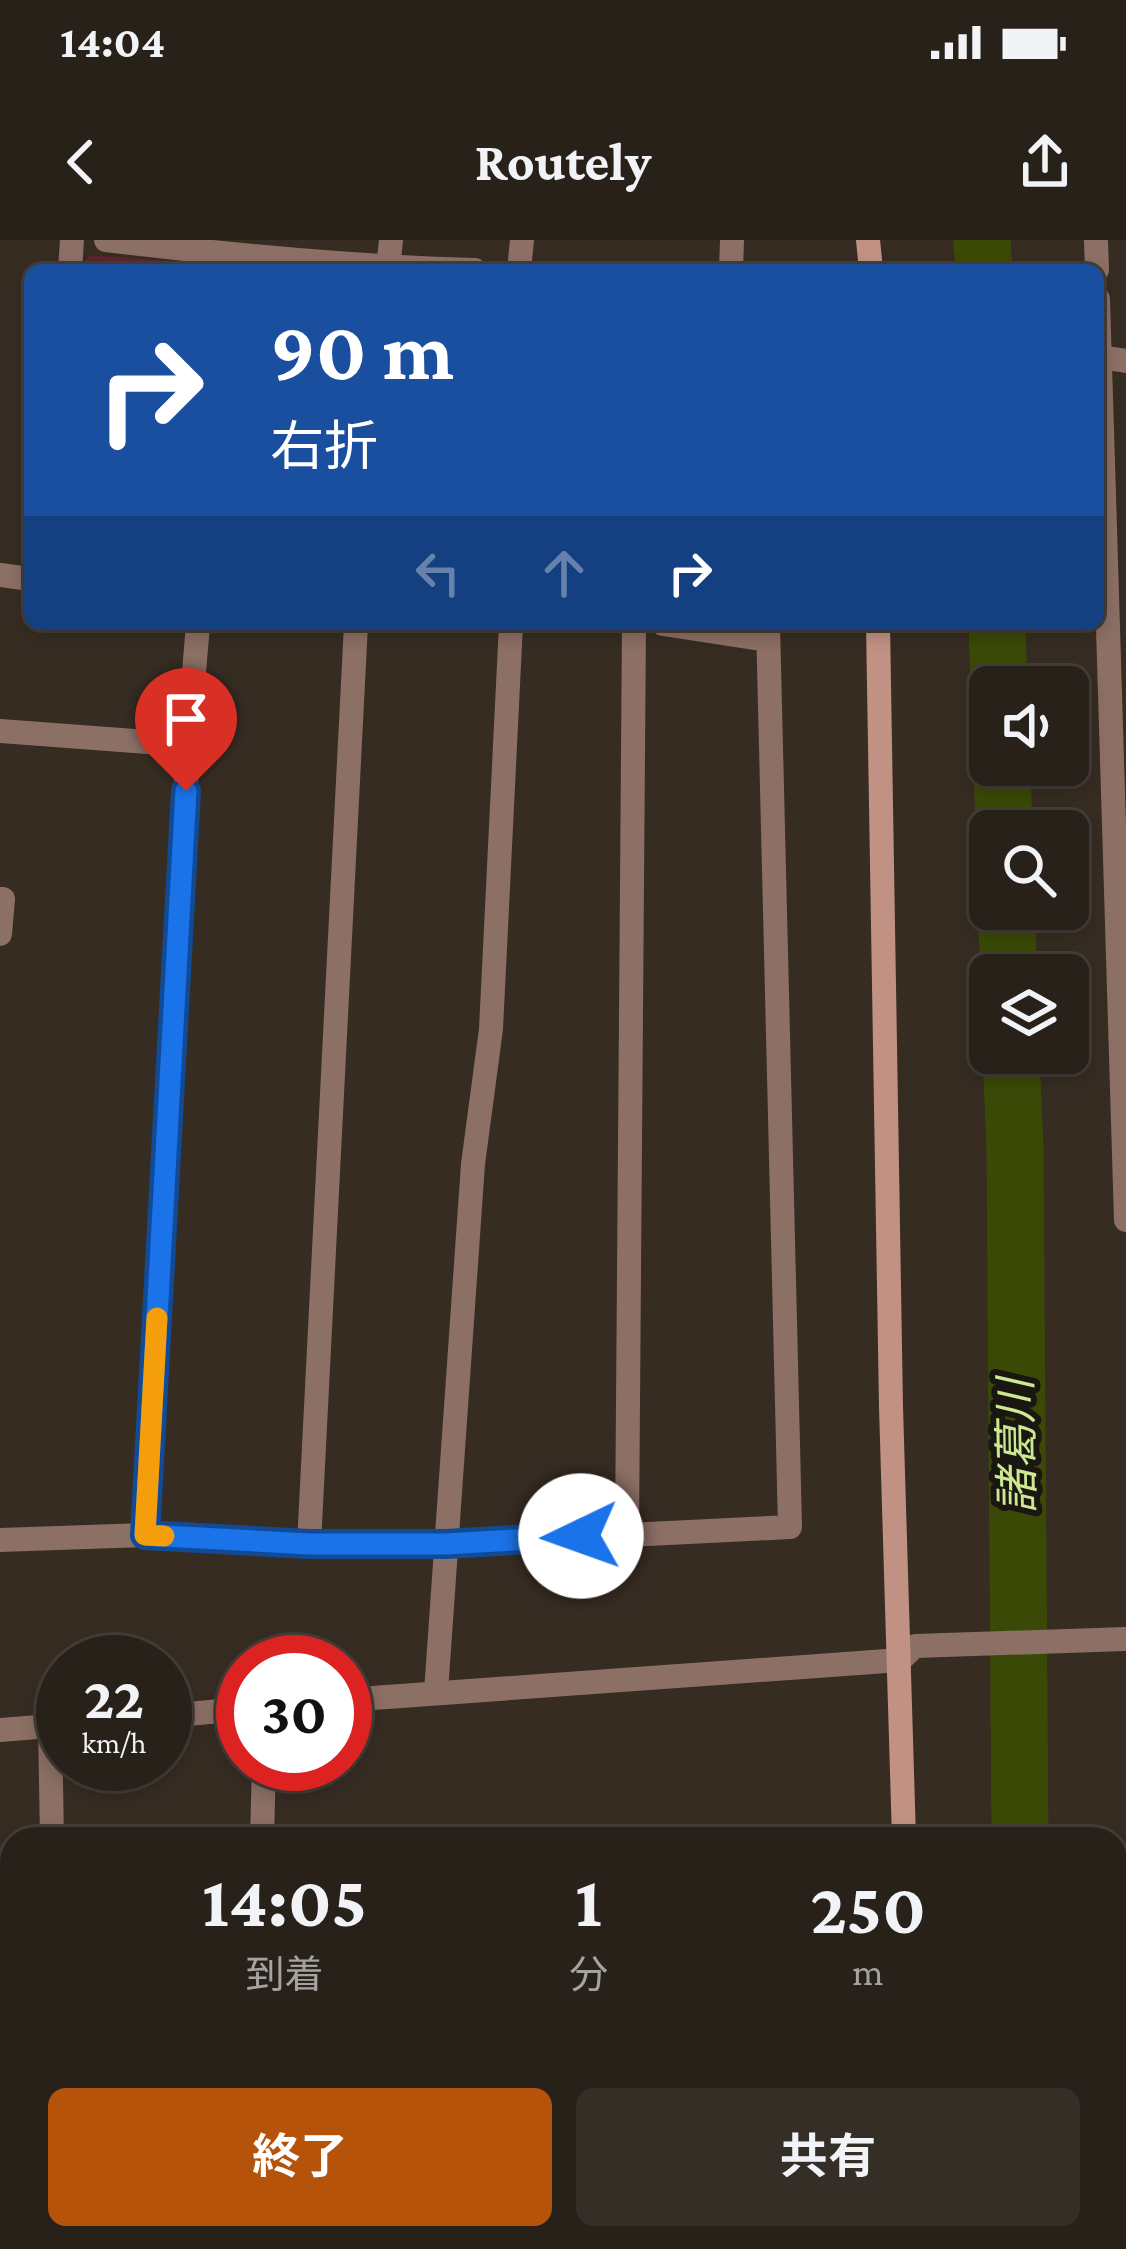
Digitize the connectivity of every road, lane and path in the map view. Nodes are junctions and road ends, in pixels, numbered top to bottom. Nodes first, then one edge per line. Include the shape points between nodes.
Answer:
1 (106, 240) edge
2 (224, 247) edge
3 (357, 264) edge
4 (1104, 323) edge
5 (1113, 359) edge
6 (198, 630) edge
7 (356, 630) edge
8 (511, 630) edge
9 (634, 630) edge
10 (878, 630) edge
11 (768, 632) edge
12 (0, 731) edge
13 (188, 745) junction
14 (0, 899) edge
15 (0, 934) edge
16 (1123, 987) edge
17 (1126, 1220) edge
18 (627, 1533) junction
19 (145, 1535) junction
20 (0, 1540) edge
21 (309, 1544) junction
22 (446, 1544) junction
23 (1116, 1640) edge
24 (908, 1653) junction
25 (436, 1692) junction
26 (372, 1698) edge
27 (36, 1727) edge
28 (0, 1730) edge
29 (54, 1791) edge
30 (263, 1791) edge
31 (53, 1827) edge
32 (262, 1827) edge
33 (904, 1827) edge

1 - 2 street
2 - 3 street
4 - 5 street
5 - 16 street
6 - 13 street
7 - 21 street
8 - 22 street via 490,1029
9 - 18 street
10 - 24 street via 891,1406
11 - 18 street via 790,1527
12 - 13 street
13 - 19 street
14 - 15 street
16 - 17 street
18 - 22 street
19 - 20 street
19 - 21 street
21 - 22 street
22 - 25 street
23 - 24 street
24 - 25 street
24 - 33 street
25 - 26 street
27 - 28 street
29 - 31 street
30 - 32 street

